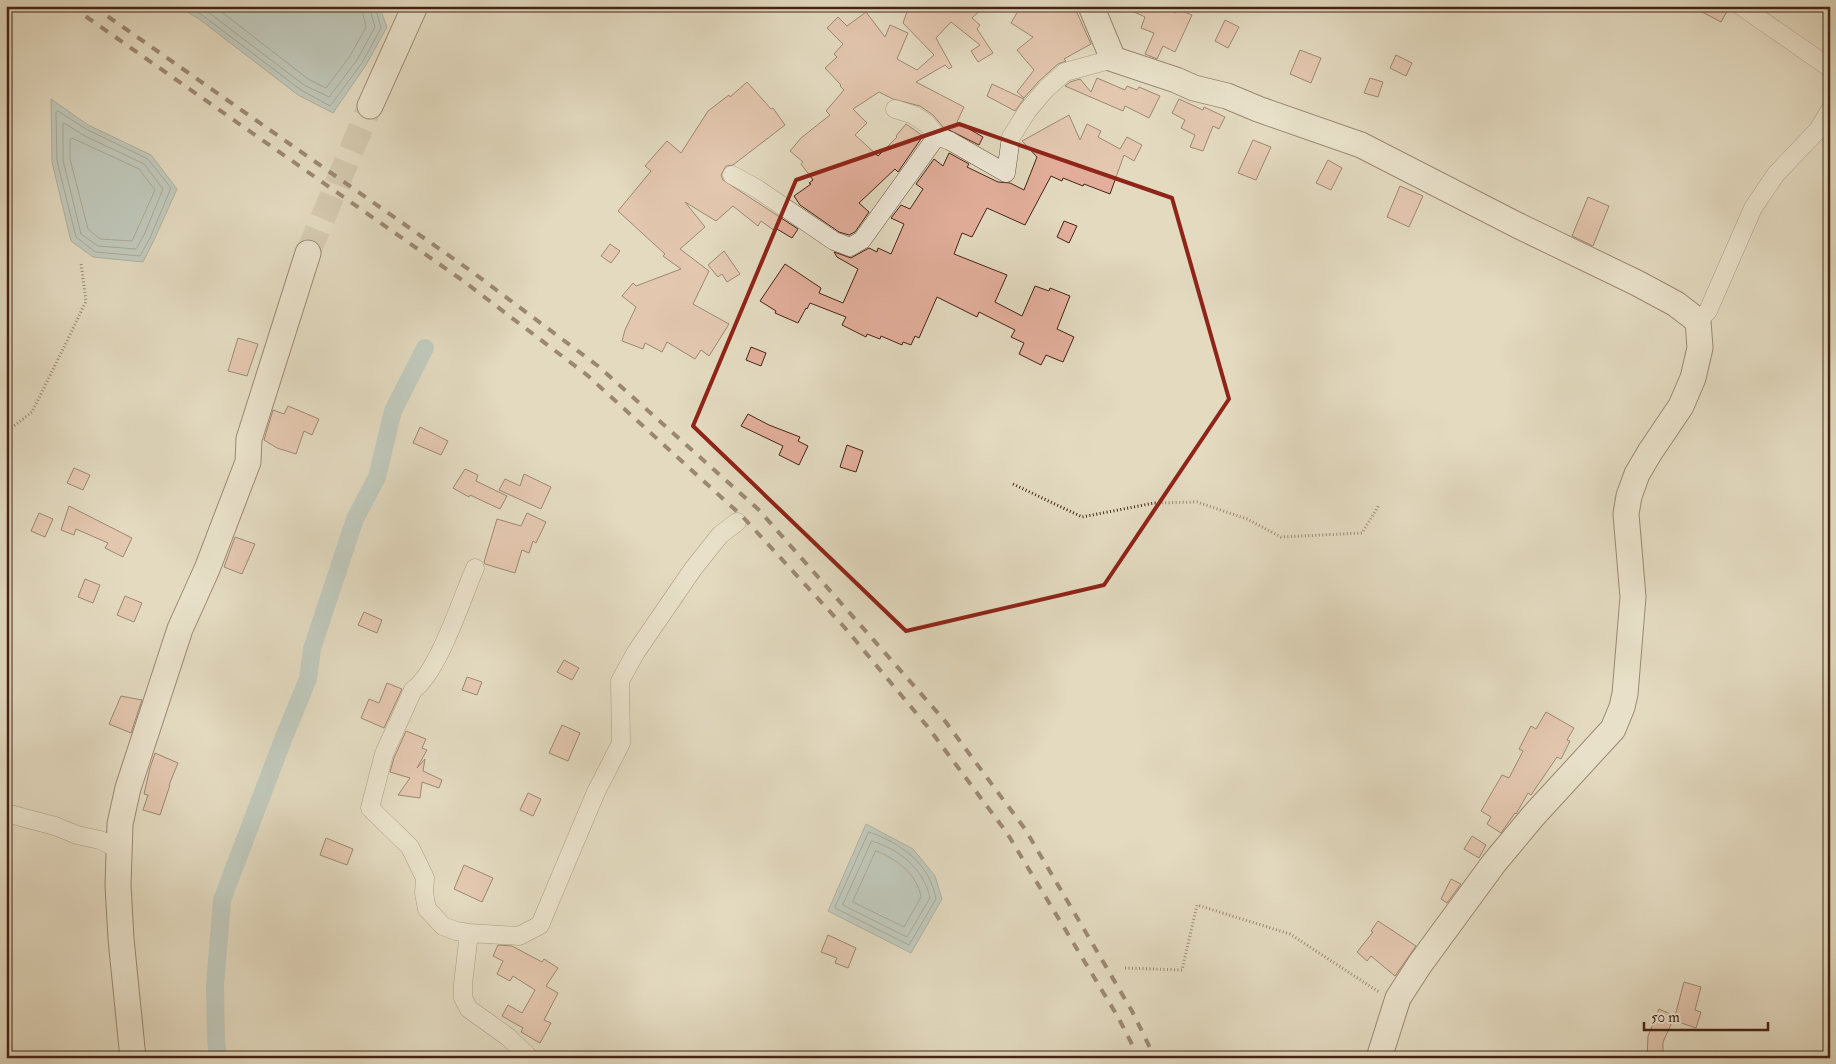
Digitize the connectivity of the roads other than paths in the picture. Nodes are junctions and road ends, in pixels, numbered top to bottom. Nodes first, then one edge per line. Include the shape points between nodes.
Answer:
1 (415, 6) edge
2 (1091, 6) edge
3 (1741, 6) edge
4 (1113, 59) junction
5 (1830, 68) edge
6 (370, 106) tunnel mouth
7 (895, 109) dead end
8 (1830, 110) edge
9 (1824, 131) edge
10 (937, 136) junction
11 (732, 175) dead end
12 (308, 253) tunnel mouth
13 (1698, 321) junction
14 (737, 522) dead end
15 (475, 568) dead end
16 (6, 813) edge
17 (119, 849) junction
18 (469, 933) junction
19 (133, 1058) edge
20 (530, 1058) edge
21 (1379, 1058) edge

1 - 6 street
2 - 4 street
3 - 5 street
4 - 10 street via 1065,72 1046,89 1011,137 1006,173
4 - 13 street via 1361,145 1637,283 1676,304
7 - 10 street via 914,115
8 - 9 street
9 - 13 street via 1776,174 1752,208 1708,310
10 - 11 street via 862,240 850,247 834,241
12 - 17 street via 249,439 248,462 180,629 128,788 120,824
13 - 21 street via 1700,348 1693,378 1681,406 1637,474 1629,496 1626,514 1632,606 1625,694 1619,714 1608,734 1494,863 1420,964 1396,1003
14 - 18 street via 720,535 692,569 620,681 621,744 596,792 540,925 519,936
15 - 18 street via 432,669 413,690 384,754 370,808 410,847 425,878 427,909 443,926
16 - 17 street via 55,826 77,836 100,840
17 - 19 street via 121,939
18 - 20 street via 463,984 463,998 468,1009 508,1037

